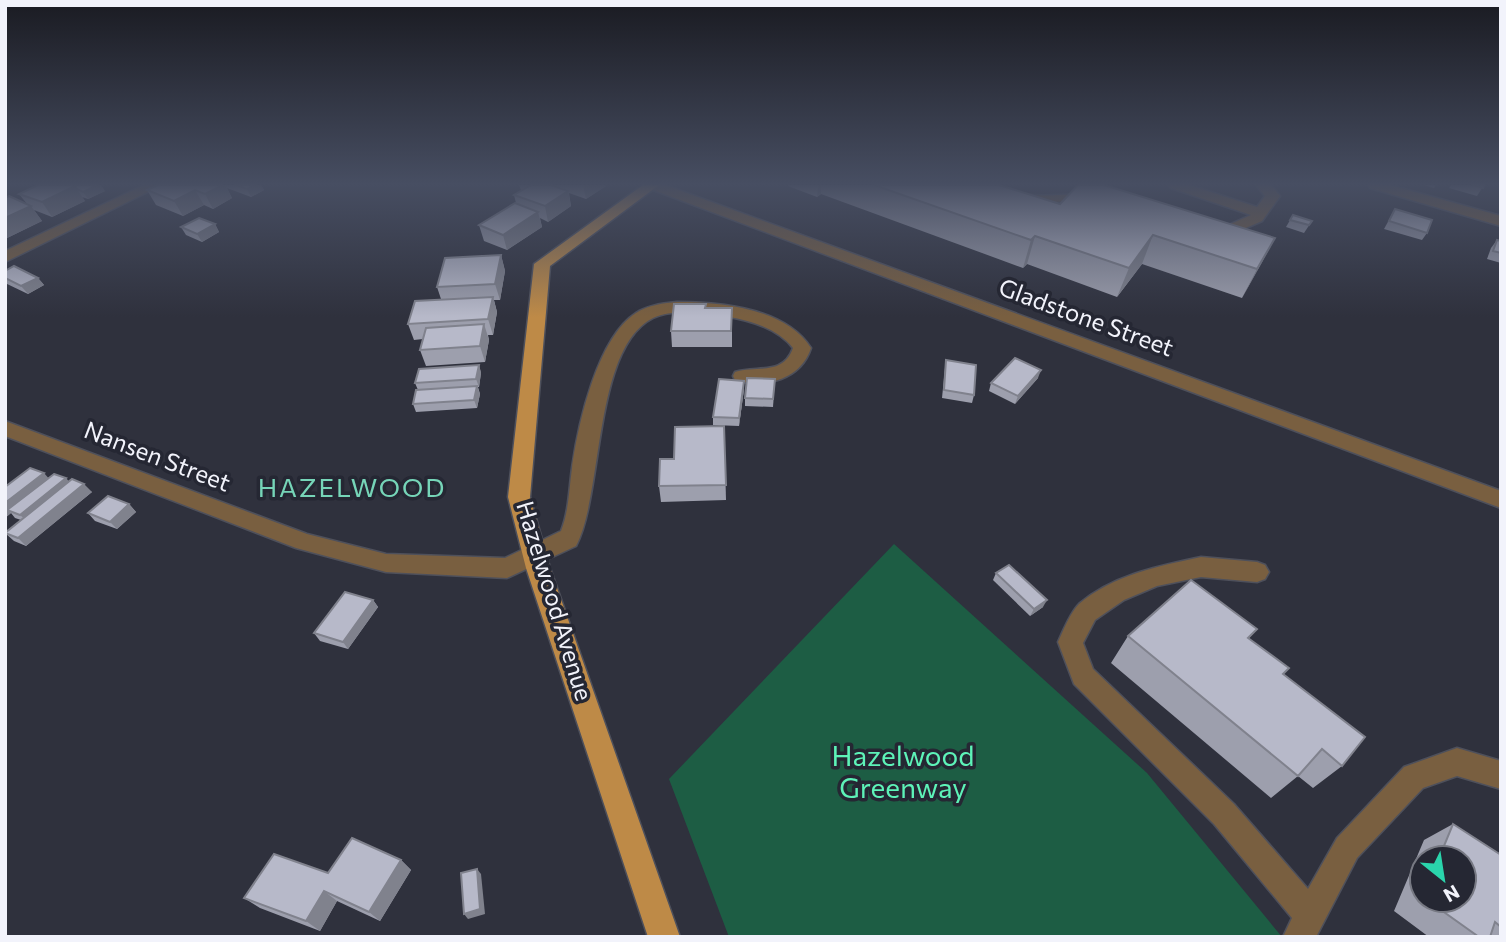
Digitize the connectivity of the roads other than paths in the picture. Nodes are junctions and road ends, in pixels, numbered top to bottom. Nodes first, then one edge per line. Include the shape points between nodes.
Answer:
1 (63, 229) edge
2 (591, 229) edge
3 (771, 229) edge
4 (1197, 229) edge
5 (1230, 229) edge
6 (5, 257) edge
7 (742, 376) dead end
8 (5, 428) edge
9 (1501, 500) edge
10 (534, 555) junction
11 (1257, 572) dead end
12 (1501, 775) edge
13 (1305, 926) edge
14 (664, 937) edge

1 - 6 street
2 - 10 main road, Hazelwood Avenue via 542,264 519,497
3 - 9 street, Gladstone Street
4 - 5 street via 1218,234
7 - 10 street, Nansen Street via 783,373 800,358 802,348 796,337 754,317 731,313 671,308 634,322 620,341 598,398 571,535
8 - 10 street, Nansen Street via 304,542 386,563 507,568
10 - 14 main road, Hazelwood Avenue
11 - 13 street via 1201,567 1153,577 1086,613 1070,642 1083,676 1224,814
12 - 13 street via 1457,762 1414,777 1347,848

